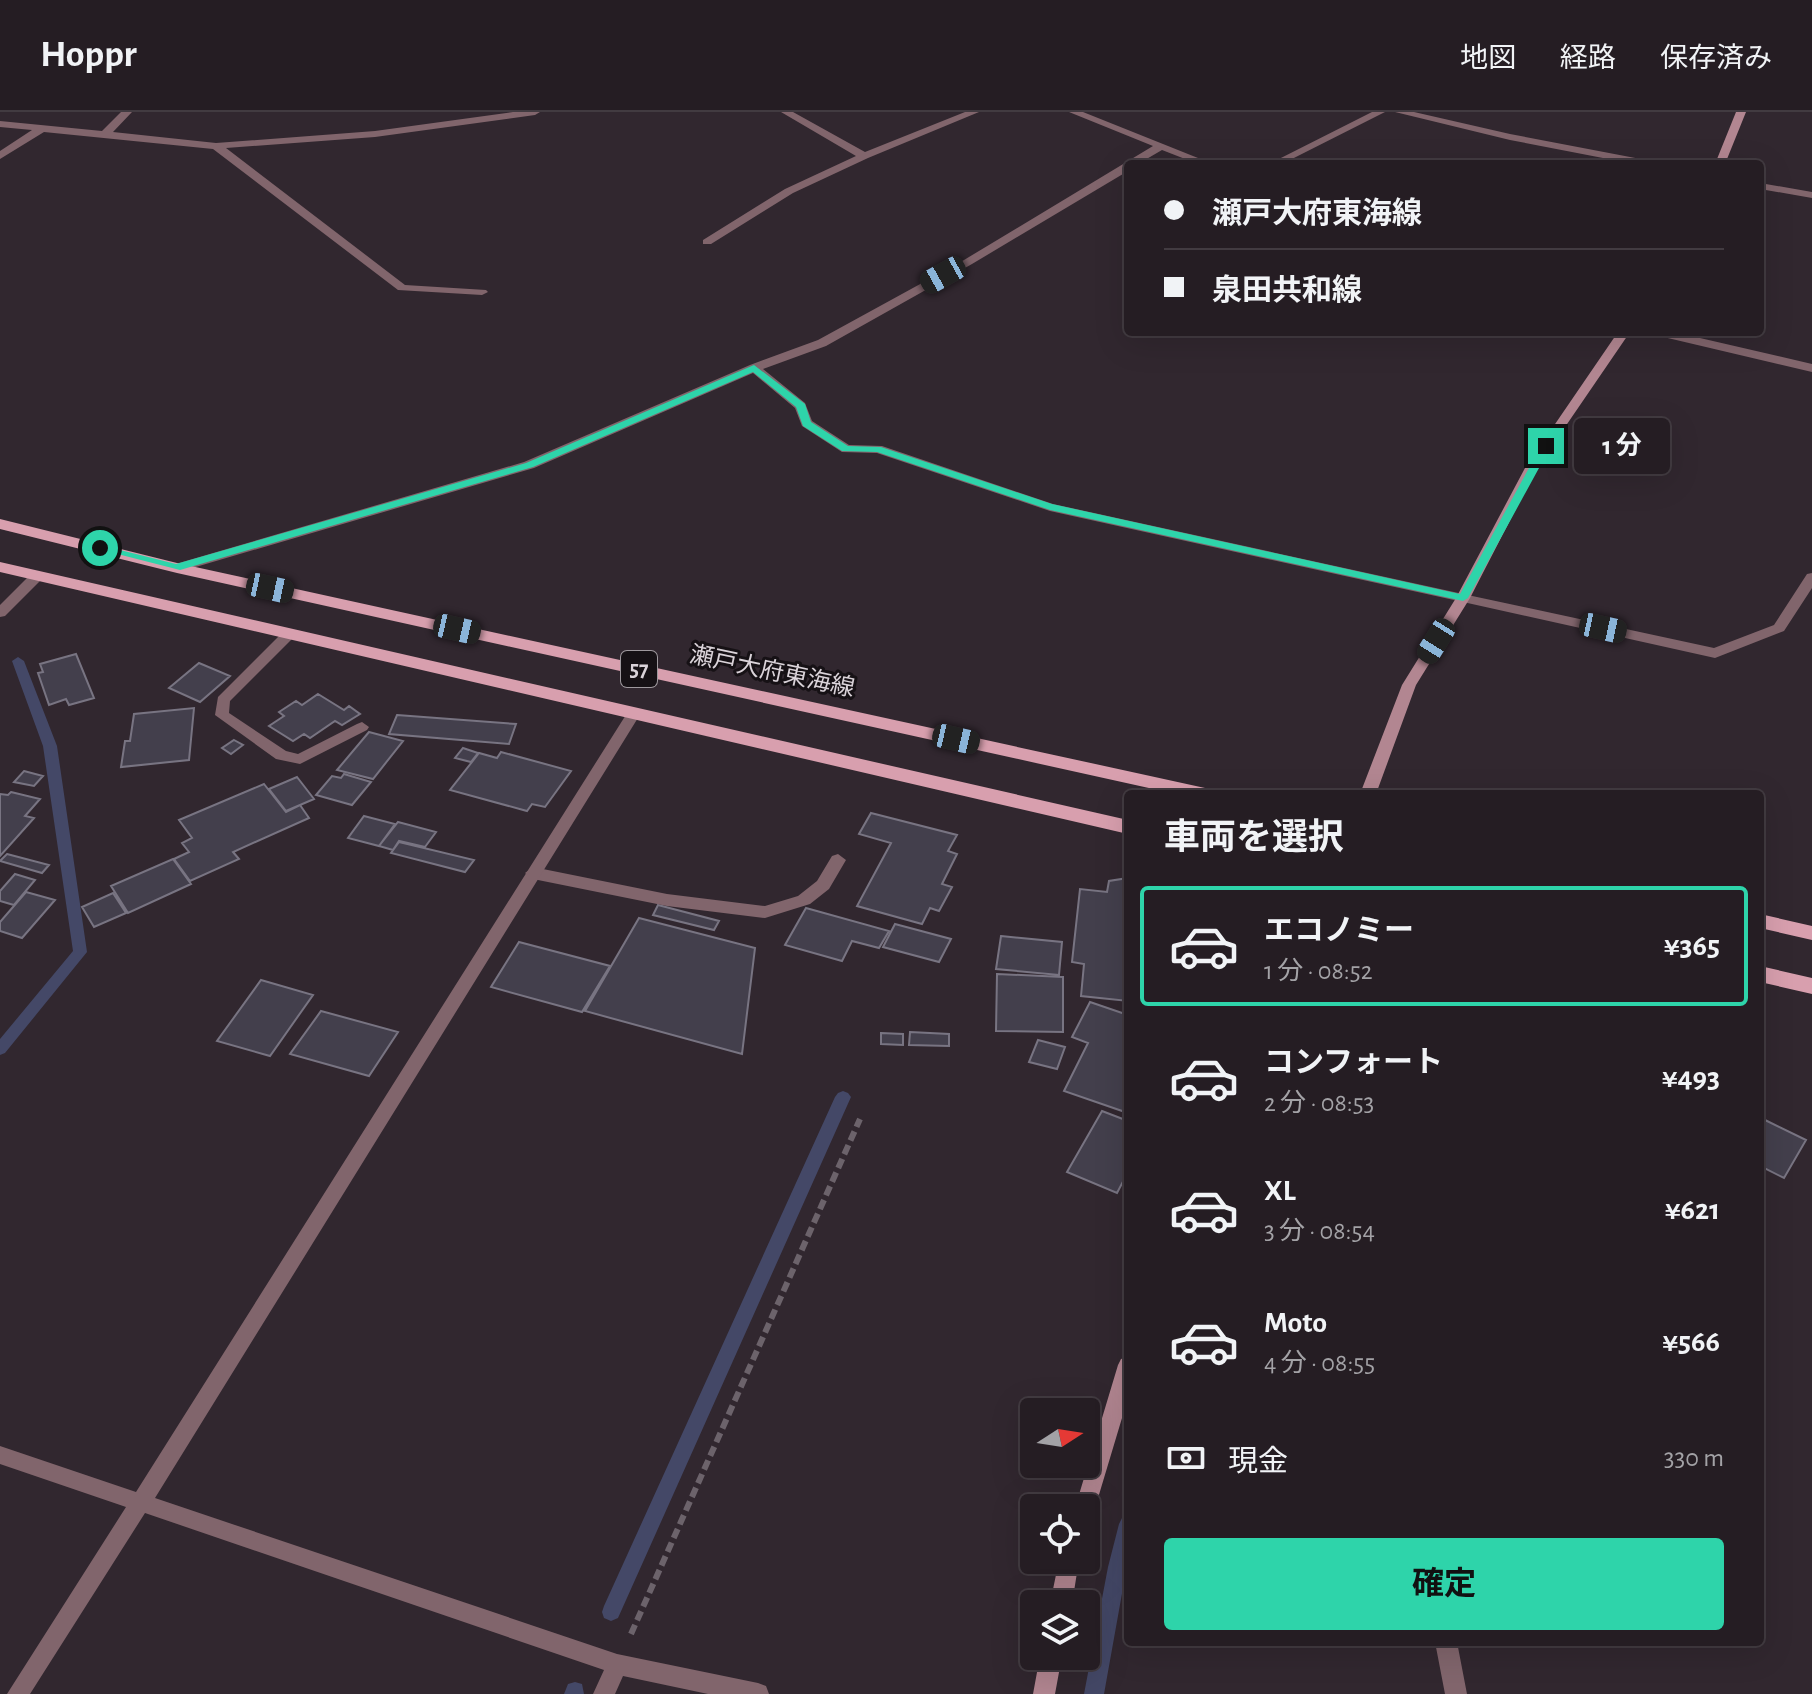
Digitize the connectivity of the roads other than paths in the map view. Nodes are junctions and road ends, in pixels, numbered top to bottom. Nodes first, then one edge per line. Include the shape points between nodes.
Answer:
1 (127, 112) edge
2 (535, 112) edge
3 (786, 112) edge
4 (974, 112) edge
5 (1074, 112) edge
6 (1380, 112) edge
7 (1400, 112) edge
8 (1741, 112) edge
9 (0, 124) edge
10 (43, 128) junction
11 (104, 135) junction
12 (216, 146) junction
13 (1161, 146) junction
14 (0, 156) edge
15 (864, 156) junction
16 (1137, 160) edge
17 (1198, 160) edge
18 (1282, 160) edge
19 (1630, 160) edge
20 (1722, 160) edge
21 (1124, 168) edge
22 (1764, 187) edge
23 (1812, 195) edge
24 (707, 242) dead end
25 (482, 292) dead end
26 (1621, 336) edge
27 (1676, 336) edge
28 (754, 368) junction
29 (1812, 368) edge
30 (0, 524) edge
31 (0, 567) edge
32 (177, 568) junction
33 (37, 576) junction
34 (1812, 577) edge
35 (1463, 598) junction
36 (0, 613) edge
37 (289, 634) junction
38 (634, 713) junction
39 (362, 727) dead end
40 (1187, 790) edge
41 (1370, 790) edge
42 (1124, 826) edge
43 (838, 860) dead end
44 (533, 873) junction
45 (1764, 922) edge
46 (1812, 933) edge
47 (1764, 975) edge
48 (1812, 986) edge
49 (1124, 1378) edge
50 (0, 1455) edge
51 (1089, 1494) edge
52 (141, 1502) junction
53 (1447, 1646) edge
54 (617, 1664) junction
55 (1048, 1670) edge
56 (18, 1694) edge
57 (604, 1694) edge
58 (758, 1694) edge
59 (1044, 1694) edge
60 (1456, 1694) edge

1 - 11 street
2 - 12 street via 375,134
3 - 15 street
4 - 15 street
5 - 13 street
6 - 18 street
7 - 19 street
8 - 20 main road
9 - 10 street
10 - 11 street
10 - 14 street
11 - 12 street
12 - 25 street via 402,288
13 - 16 street
13 - 17 street
15 - 24 street via 789,191
21 - 28 street via 822,343
22 - 23 street
26 - 35 main road via 1531,468
27 - 29 street
28 - 32 street via 529,465
28 - 35 street via 801,406 806,423 846,449 878,449 1050,507
30 - 32 main road, 瀬戸大府東海線 / 57
31 - 33 main road, 57
32 - 40 main road, 瀬戸大府東海線 / 57
33 - 36 street
33 - 37 main road, 57
34 - 35 street via 1779,628 1715,653
35 - 41 main road via 1409,685
37 - 38 main road, 57
37 - 39 street via 223,700 222,715 281,755 300,759
38 - 42 main road, 57
38 - 44 street
43 - 44 street via 823,885 804,900 765,912 667,900
44 - 52 street
45 - 46 main road
47 - 48 main road
49 - 51 main road
50 - 52 street
52 - 54 street
52 - 56 street
53 - 60 street
54 - 57 street
54 - 58 street
55 - 59 main road

